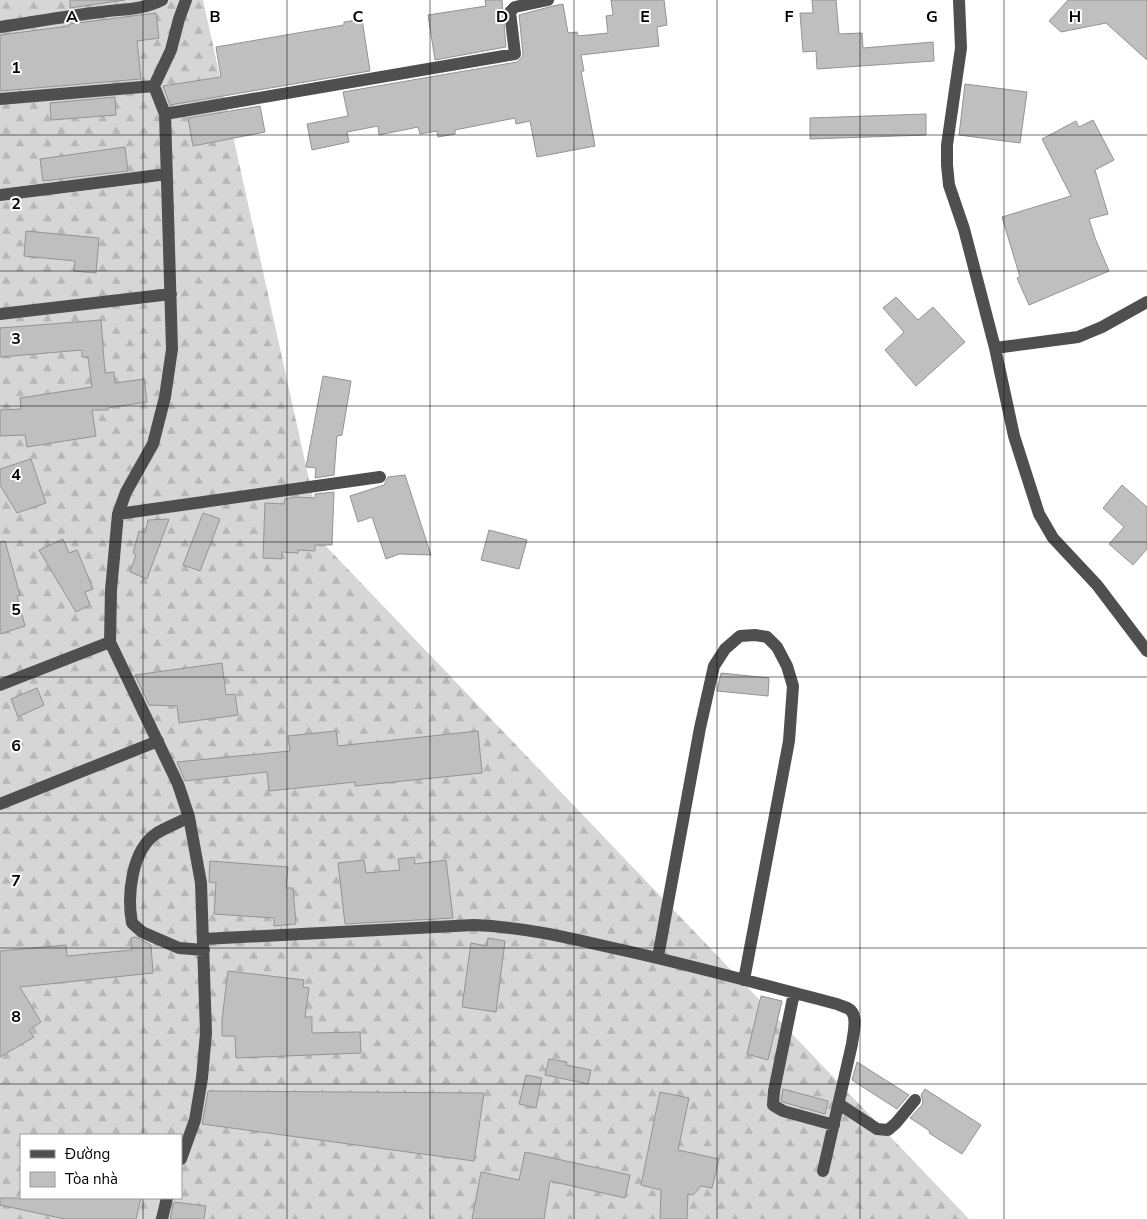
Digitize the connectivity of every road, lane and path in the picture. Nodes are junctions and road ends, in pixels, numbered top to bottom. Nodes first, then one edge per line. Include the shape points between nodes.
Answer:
1 (162, 0) edge
2 (186, 0) edge
3 (548, 0) edge
4 (959, 0) edge
5 (0, 27) edge
6 (154, 86) junction
7 (0, 99) edge
8 (165, 114) junction
9 (167, 174) junction
10 (0, 195) edge
11 (171, 294) junction
12 (1147, 302) edge
13 (0, 314) edge
14 (995, 348) junction
15 (380, 477) dead end
16 (118, 514) junction
17 (110, 642) junction
18 (1147, 652) edge
19 (0, 685) edge
20 (158, 741) junction
21 (0, 804) edge
22 (189, 817) junction
23 (204, 944) junction
24 (658, 957) junction
25 (744, 980) junction
26 (794, 993) junction
27 (915, 1100) dead end
28 (838, 1104) junction
29 (834, 1126) junction
30 (182, 1156) edge
31 (824, 1171) dead end
32 (166, 1199) edge
33 (162, 1219) edge

1 - 5 street via 134,8
2 - 6 street via 171,50
3 - 8 street via 515,7 510,12 515,54
4 - 14 street via 961,48 947,145 949,185
6 - 7 street
6 - 8 street
8 - 9 street
9 - 10 street
9 - 11 street
11 - 13 street
11 - 16 street via 172,349 165,397 153,444 126,492
12 - 14 street via 1078,338
14 - 18 street via 1014,436 1039,514 1053,538 1097,585
15 - 16 street
16 - 17 street
17 - 19 street
17 - 20 street
20 - 21 street
20 - 22 street
22 - 23 street via 201,883
22 - 23 street via 156,834 141,850 129,908 132,923 142,932 180,948
23 - 24 street via 474,925 533,930
23 - 30 street via 206,1033 202,1078 195,1120
24 - 25 street
24 - 25 street via 714,666 724,649 740,636 767,637 777,647 793,686 789,741
25 - 26 street
26 - 28 street via 838,1004 854,1014 852,1044
26 - 29 street via 773,1105 782,1111
27 - 28 street via 888,1130 877,1129
28 - 29 street
29 - 31 street
32 - 33 street

